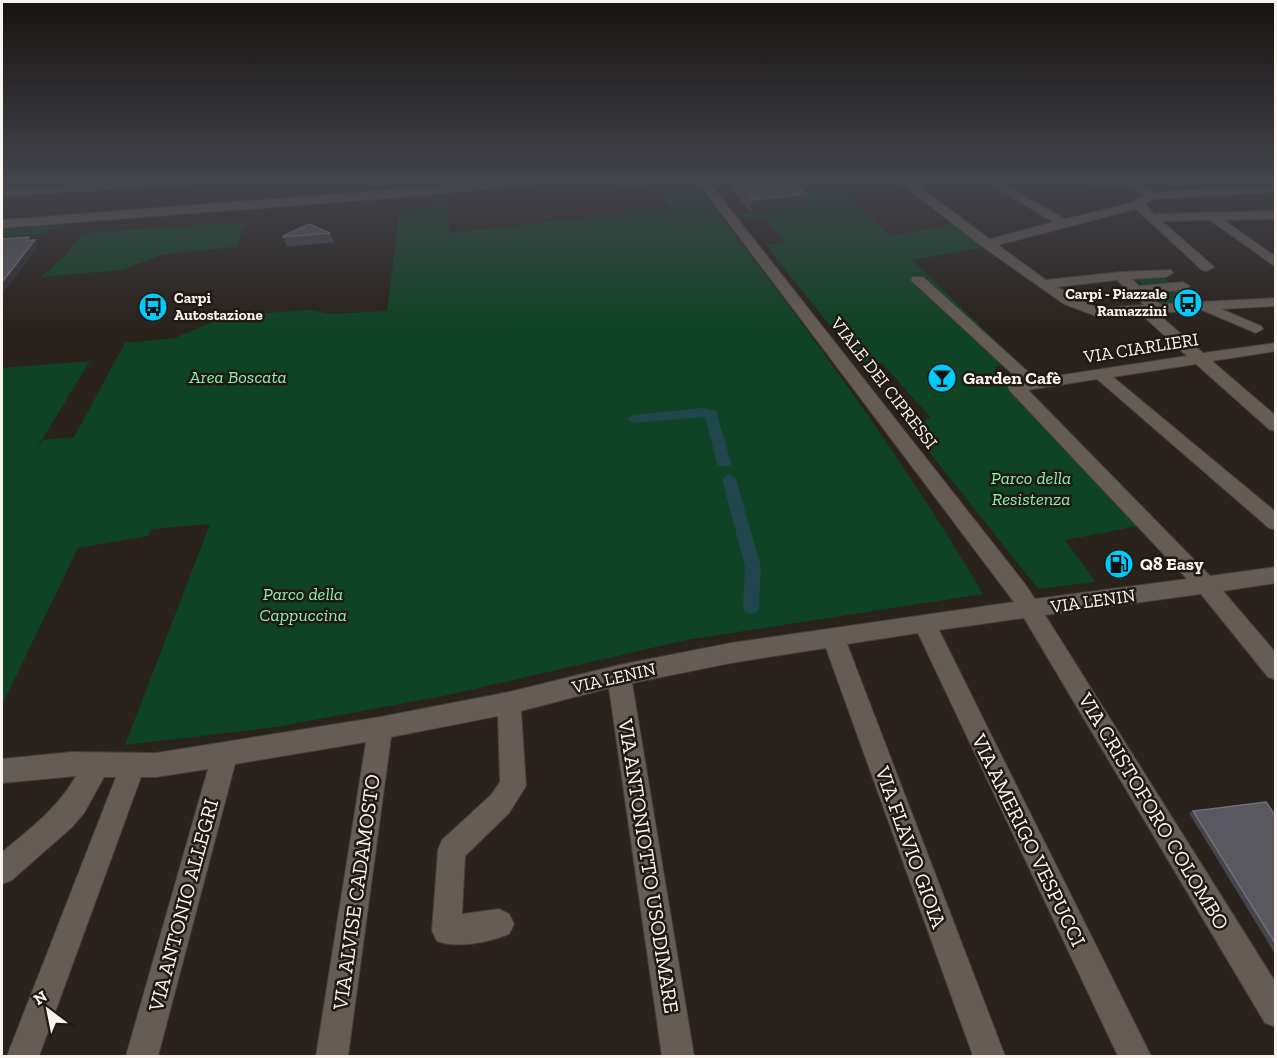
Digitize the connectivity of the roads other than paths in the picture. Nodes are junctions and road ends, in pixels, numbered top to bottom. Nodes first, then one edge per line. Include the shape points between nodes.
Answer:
1 (740, 230) edge
2 (969, 230) edge
3 (1039, 230) edge
4 (1166, 230) edge
5 (1231, 230) edge
6 (987, 244) junction
7 (1275, 263) edge
8 (1207, 267) dead end
9 (1166, 273) dead end
10 (1120, 276) junction
11 (918, 279) dead end
12 (1044, 284) junction
13 (1183, 286) dead end
14 (1136, 290) junction
15 (1275, 302) edge
16 (1239, 304) junction
17 (1195, 307) junction
18 (1151, 310) junction
19 (1256, 329) junction
20 (1274, 348) edge
21 (1199, 359) junction
22 (1100, 374) junction
23 (1025, 386) junction
24 (1275, 426) edge
25 (1275, 523) edge
26 (1275, 575) edge
27 (1206, 585) junction
28 (1032, 610) junction
29 (924, 623) junction
30 (833, 637) junction
31 (1275, 670) edge
32 (619, 675) junction
33 (509, 703) junction
34 (380, 728) junction
35 (225, 754) junction
36 (98, 763) junction
37 (133, 765) junction
38 (2, 771) edge
39 (2, 870) edge
40 (499, 924) dead end
41 (1275, 1012) edge
42 (23, 1056) edge
43 (142, 1056) edge
44 (333, 1056) edge
45 (678, 1056) edge
46 (989, 1056) edge
47 (1135, 1056) edge

1 - 28 street, VIALE DEI CIPRESSI
2 - 6 street
3 - 6 street
4 - 8 street
5 - 7 street
6 - 12 street
9 - 10 street
10 - 12 street
10 - 14 street
11 - 23 street
12 - 18 street via 1068,301 1096,312
13 - 14 street
14 - 18 street
15 - 16 street
16 - 17 street
16 - 19 street
17 - 18 street
17 - 19 street via 1218,311
18 - 21 street
19 - 20 street
20 - 21 street, VIA CIARLIERI
21 - 22 street, VIA CIARLIERI
21 - 24 street
22 - 23 street, VIA CIARLIERI
22 - 25 street
23 - 27 street
26 - 27 street, VIA LENIN
27 - 28 street, VIA LENIN
27 - 31 street
28 - 29 street, VIA LENIN
28 - 41 street, VIA CRISTOFORO COLOMBO
29 - 30 street, VIA LENIN
29 - 47 street, VIA AMERIGO VESPUCCI
30 - 32 street, VIA LENIN
30 - 46 street, VIA FLAVIO GIOIA
32 - 33 street, VIA LENIN
32 - 45 street, VIA ANTONIOTTO USODIMARE
33 - 34 street, VIA LENIN
33 - 40 street via 513,786 500,804 452,850 447,932
34 - 35 street, VIA LENIN
34 - 44 street, VIA ALVISE CADAMOSTO
35 - 37 street, VIA LENIN
35 - 43 street, VIA ANTONIO ALLEGRI
36 - 37 street, VIA LENIN
36 - 38 street, VIA LENIN
36 - 39 street via 63,818
37 - 42 street

